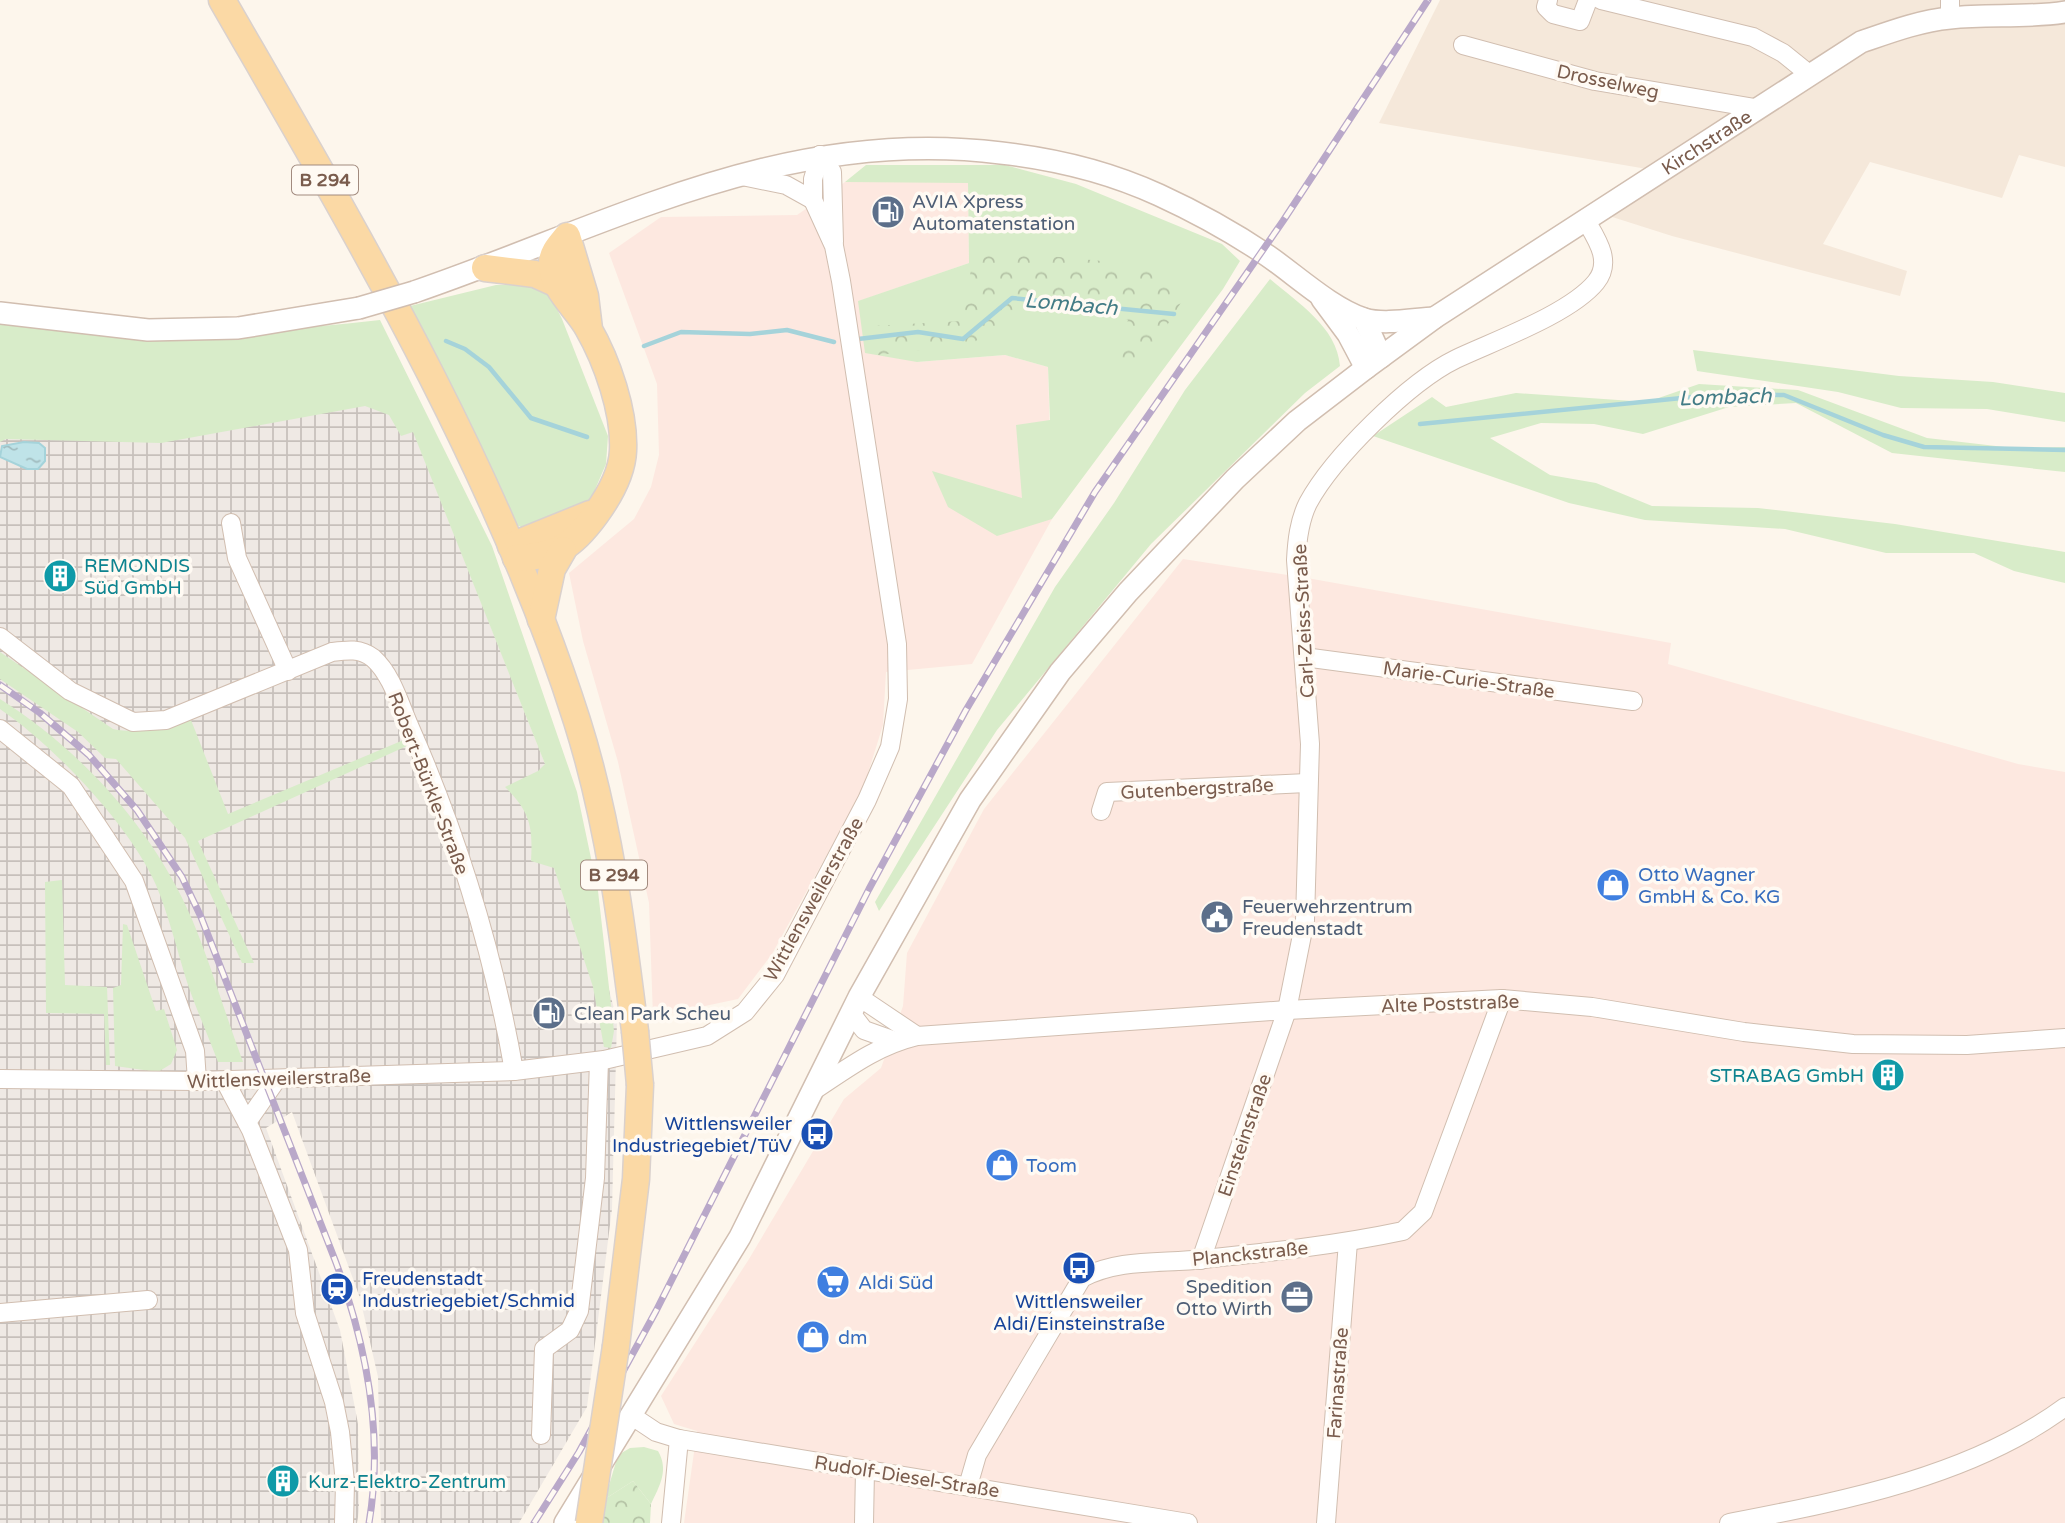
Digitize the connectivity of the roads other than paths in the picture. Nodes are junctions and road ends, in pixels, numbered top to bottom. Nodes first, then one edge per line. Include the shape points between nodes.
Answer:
1 (222, 0) edge
2 (1548, 0) edge
3 (1588, 0) edge
4 (1601, 0) edge
5 (1950, 9) edge
6 (2065, 12) edge
7 (1463, 46) dead end
8 (1810, 74) junction
9 (1755, 108) junction
10 (820, 155) junction
11 (735, 175) junction
12 (813, 200) junction
13 (1584, 219) junction
14 (567, 236) junction
15 (834, 246) junction
16 (485, 268) junction
17 (557, 284) junction
18 (1317, 292) junction
19 (0, 313) edge
20 (1434, 318) junction
21 (1364, 319) junction
22 (589, 329) junction
23 (1373, 363) junction
24 (598, 510) junction
25 (231, 523) dead end
26 (563, 550) junction
27 (514, 552) junction
28 (541, 620) junction
29 (0, 636) edge
30 (1304, 657) junction
31 (288, 671) junction
32 (1633, 701) dead end
33 (0, 729) edge
34 (1307, 783) junction
35 (1101, 811) dead end
36 (1502, 999) junction
37 (855, 1005) junction
38 (1287, 1010) junction
39 (917, 1036) junction
40 (2065, 1038) edge
41 (895, 1041) junction
42 (599, 1061) junction
43 (513, 1071) junction
44 (0, 1079) edge
45 (277, 1079) junction
46 (225, 1081) junction
47 (197, 1082) junction
48 (813, 1090) junction
49 (247, 1122) junction
50 (1348, 1242) junction
51 (1201, 1260) junction
52 (148, 1300) dead end
53 (0, 1313) edge
54 (2065, 1407) edge
55 (632, 1416) junction
56 (541, 1436) dead end
57 (679, 1439) junction
58 (866, 1470) junction
59 (968, 1486) junction
60 (344, 1523) edge
61 (565, 1523) edge
62 (589, 1523) edge
63 (671, 1523) edge
64 (864, 1523) edge
65 (1188, 1523) edge
66 (1326, 1523) edge
67 (1729, 1523) edge

1 - 27 main road, B 294 via 424,363
2 - 3 street via 1546,6 1553,14 1580,20
4 - 8 street via 1753,37
5 - 6 street, Kirchstraße via 2039,16
5 - 8 street, Kirchstraße via 1861,42
7 - 9 street, Drosselweg via 1595,80
8 - 9 street, Kirchstraße
9 - 13 street, Kirchstraße
10 - 11 street
10 - 12 street
10 - 15 street, Wittlensweilerstraße via 832,173
10 - 18 street via 960,148 1093,170 1158,195 1227,230
11 - 12 street via 786,185
11 - 14 street
12 - 15 street, Wittlensweilerstraße
13 - 20 street, Kirchstraße
13 - 30 street, Carl-Zeiss-Straße via 1601,246 1604,264 1596,282 1553,314 1429,373 1327,473 1307,505 1298,534
14 - 16 street
14 - 17 main road via 552,264
14 - 22 main road via 585,296
15 - 42 street, Wittlensweilerstraße via 897,644 898,699 890,747 775,975 745,1012 707,1036
16 - 17 main road via 535,274
16 - 19 street, bridge via 359,308 238,328 148,330
17 - 22 main road
18 - 21 street
18 - 23 street
20 - 21 street
20 - 23 street, Kirchstraße
21 - 23 street
22 - 24 main road via 619,414 623,452 614,484
23 - 37 street, Kirchstraße via 1297,421 1235,479 1128,592 1060,673 970,800
24 - 26 main road
24 - 27 main road
25 - 31 street via 237,558
26 - 27 main road via 546,556
26 - 28 main road via 552,569
27 - 28 main road, B 294
28 - 62 main road, B 294, bridge via 578,722 618,891 640,1085 636,1179
29 - 31 street, Robert-Bürkle-Straße via 70,691 133,722 166,720
30 - 32 street, Marie-Curie-Straße
30 - 34 street, Carl-Zeiss-Straße via 1310,744
31 - 43 street, Robert-Bürkle-Straße via 332,652 355,649 372,657 387,676 437,793 472,896 492,961
33 - 47 street via 71,786 134,881 195,1051
34 - 35 street, Gutenbergstraße via 1107,792
34 - 38 street, Carl-Zeiss-Straße via 1305,920
36 - 38 street, Alte Poststraße
36 - 40 street, Alte Poststraße via 1592,1007 1853,1044 1968,1045
36 - 50 street, Planckstraße via 1423,1212 1403,1231
37 - 39 street
37 - 41 street via 864,1030
37 - 48 street, Kirchstraße
38 - 39 street, Alte Poststraße
38 - 51 street, Einsteinstraße
39 - 41 street, Alte Poststraße
41 - 48 street, Alte Poststraße via 862,1056
42 - 43 street, Wittlensweilerstraße
42 - 56 street via 595,1178 579,1311 570,1330 544,1349
43 - 45 street, Wittlensweilerstraße
44 - 47 street, Wittlensweilerstraße
45 - 46 street, Wittlensweilerstraße
45 - 49 street
46 - 47 street, Wittlensweilerstraße
46 - 49 street
48 - 55 street, Kirchstraße via 740,1237
49 - 60 street via 298,1250 305,1313 340,1432
50 - 51 street, Planckstraße
50 - 66 street, Farinastraße
51 - 59 street, Planckstraße via 1120,1265 1083,1278 977,1455
52 - 53 street
54 - 67 street via 1994,1450 1942,1468 1808,1507
55 - 57 street, Rudolf-Diesel-Straße via 656,1432
55 - 61 street, Kirchstraße
57 - 58 street, Rudolf-Diesel-Straße
57 - 63 street
58 - 59 street, Rudolf-Diesel-Straße
58 - 64 street
59 - 65 street, Rudolf-Diesel-Straße

